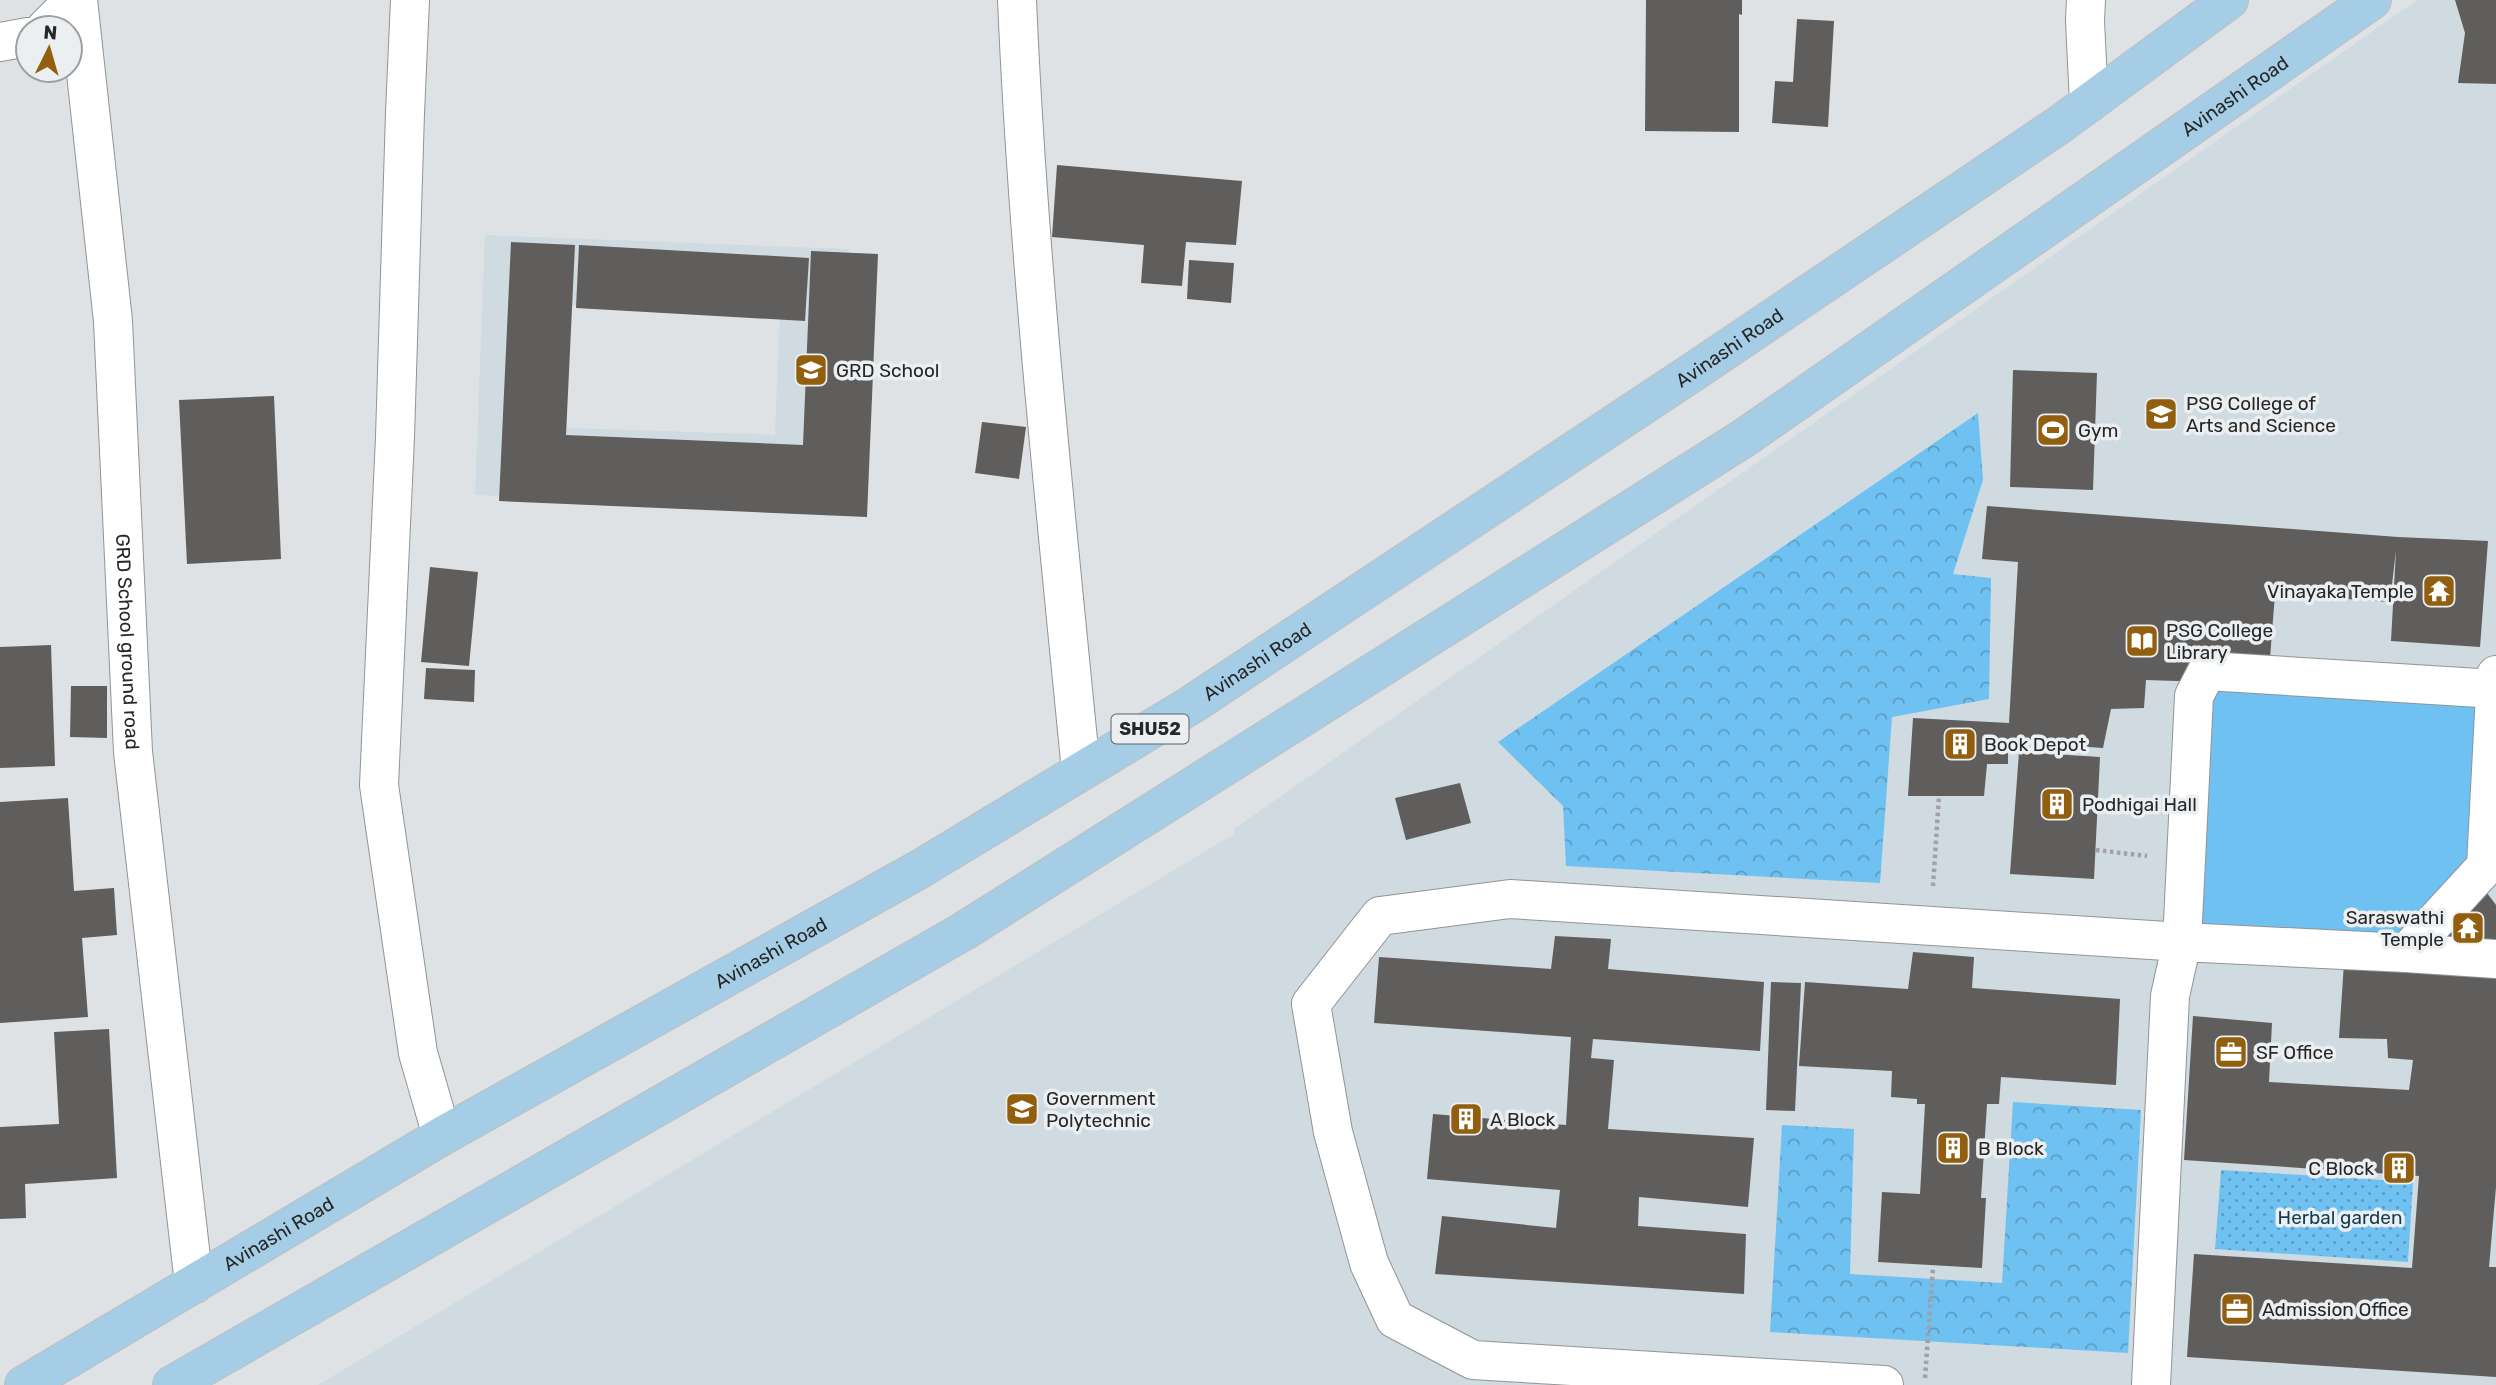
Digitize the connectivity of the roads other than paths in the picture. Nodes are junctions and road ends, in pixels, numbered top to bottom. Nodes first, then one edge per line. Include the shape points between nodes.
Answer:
1 (76, 0) edge
2 (410, 0) edge
3 (1017, 0) edge
4 (2086, 0) edge
5 (2229, 0) edge
6 (2372, 0) edge
7 (61, 14) edge
8 (2089, 103) junction
9 (2496, 684) edge
10 (1081, 771) junction
11 (2491, 875) edge
12 (2182, 942) junction
13 (2406, 953) junction
14 (2496, 959) edge
15 (442, 1136) junction
16 (194, 1283) junction
17 (1661, 1378) edge
18 (1827, 1384) edge
19 (24, 1385) edge
20 (172, 1385) edge
21 (1884, 1385) edge
22 (2151, 1385) edge

1 - 7 street
1 - 16 street, GRD School ground road via 113,321 133,752
2 - 15 street via 379,785 418,1053
3 - 10 street via 1023,137 1050,470
4 - 8 street
5 - 8 main road, Avinashi Road / SHU52
6 - 20 main road, Avinashi Road via 1744,438 976,924
8 - 10 main road, Avinashi Road / SHU52 via 1670,388 1191,705
9 - 11 street
9 - 12 street via 2207,671 2194,696
10 - 15 main road, Avinashi Road / SHU52 via 920,869
11 - 13 street
12 - 13 street
12 - 17 street via 1510,899 1380,916 1311,1004 1333,1132 1369,1263 1395,1319 1473,1360
12 - 22 street via 2170,996
13 - 14 street
15 - 16 main road, Avinashi Road / SHU52
16 - 19 main road, Avinashi Road / SHU52
17 - 18 street
18 - 21 street

